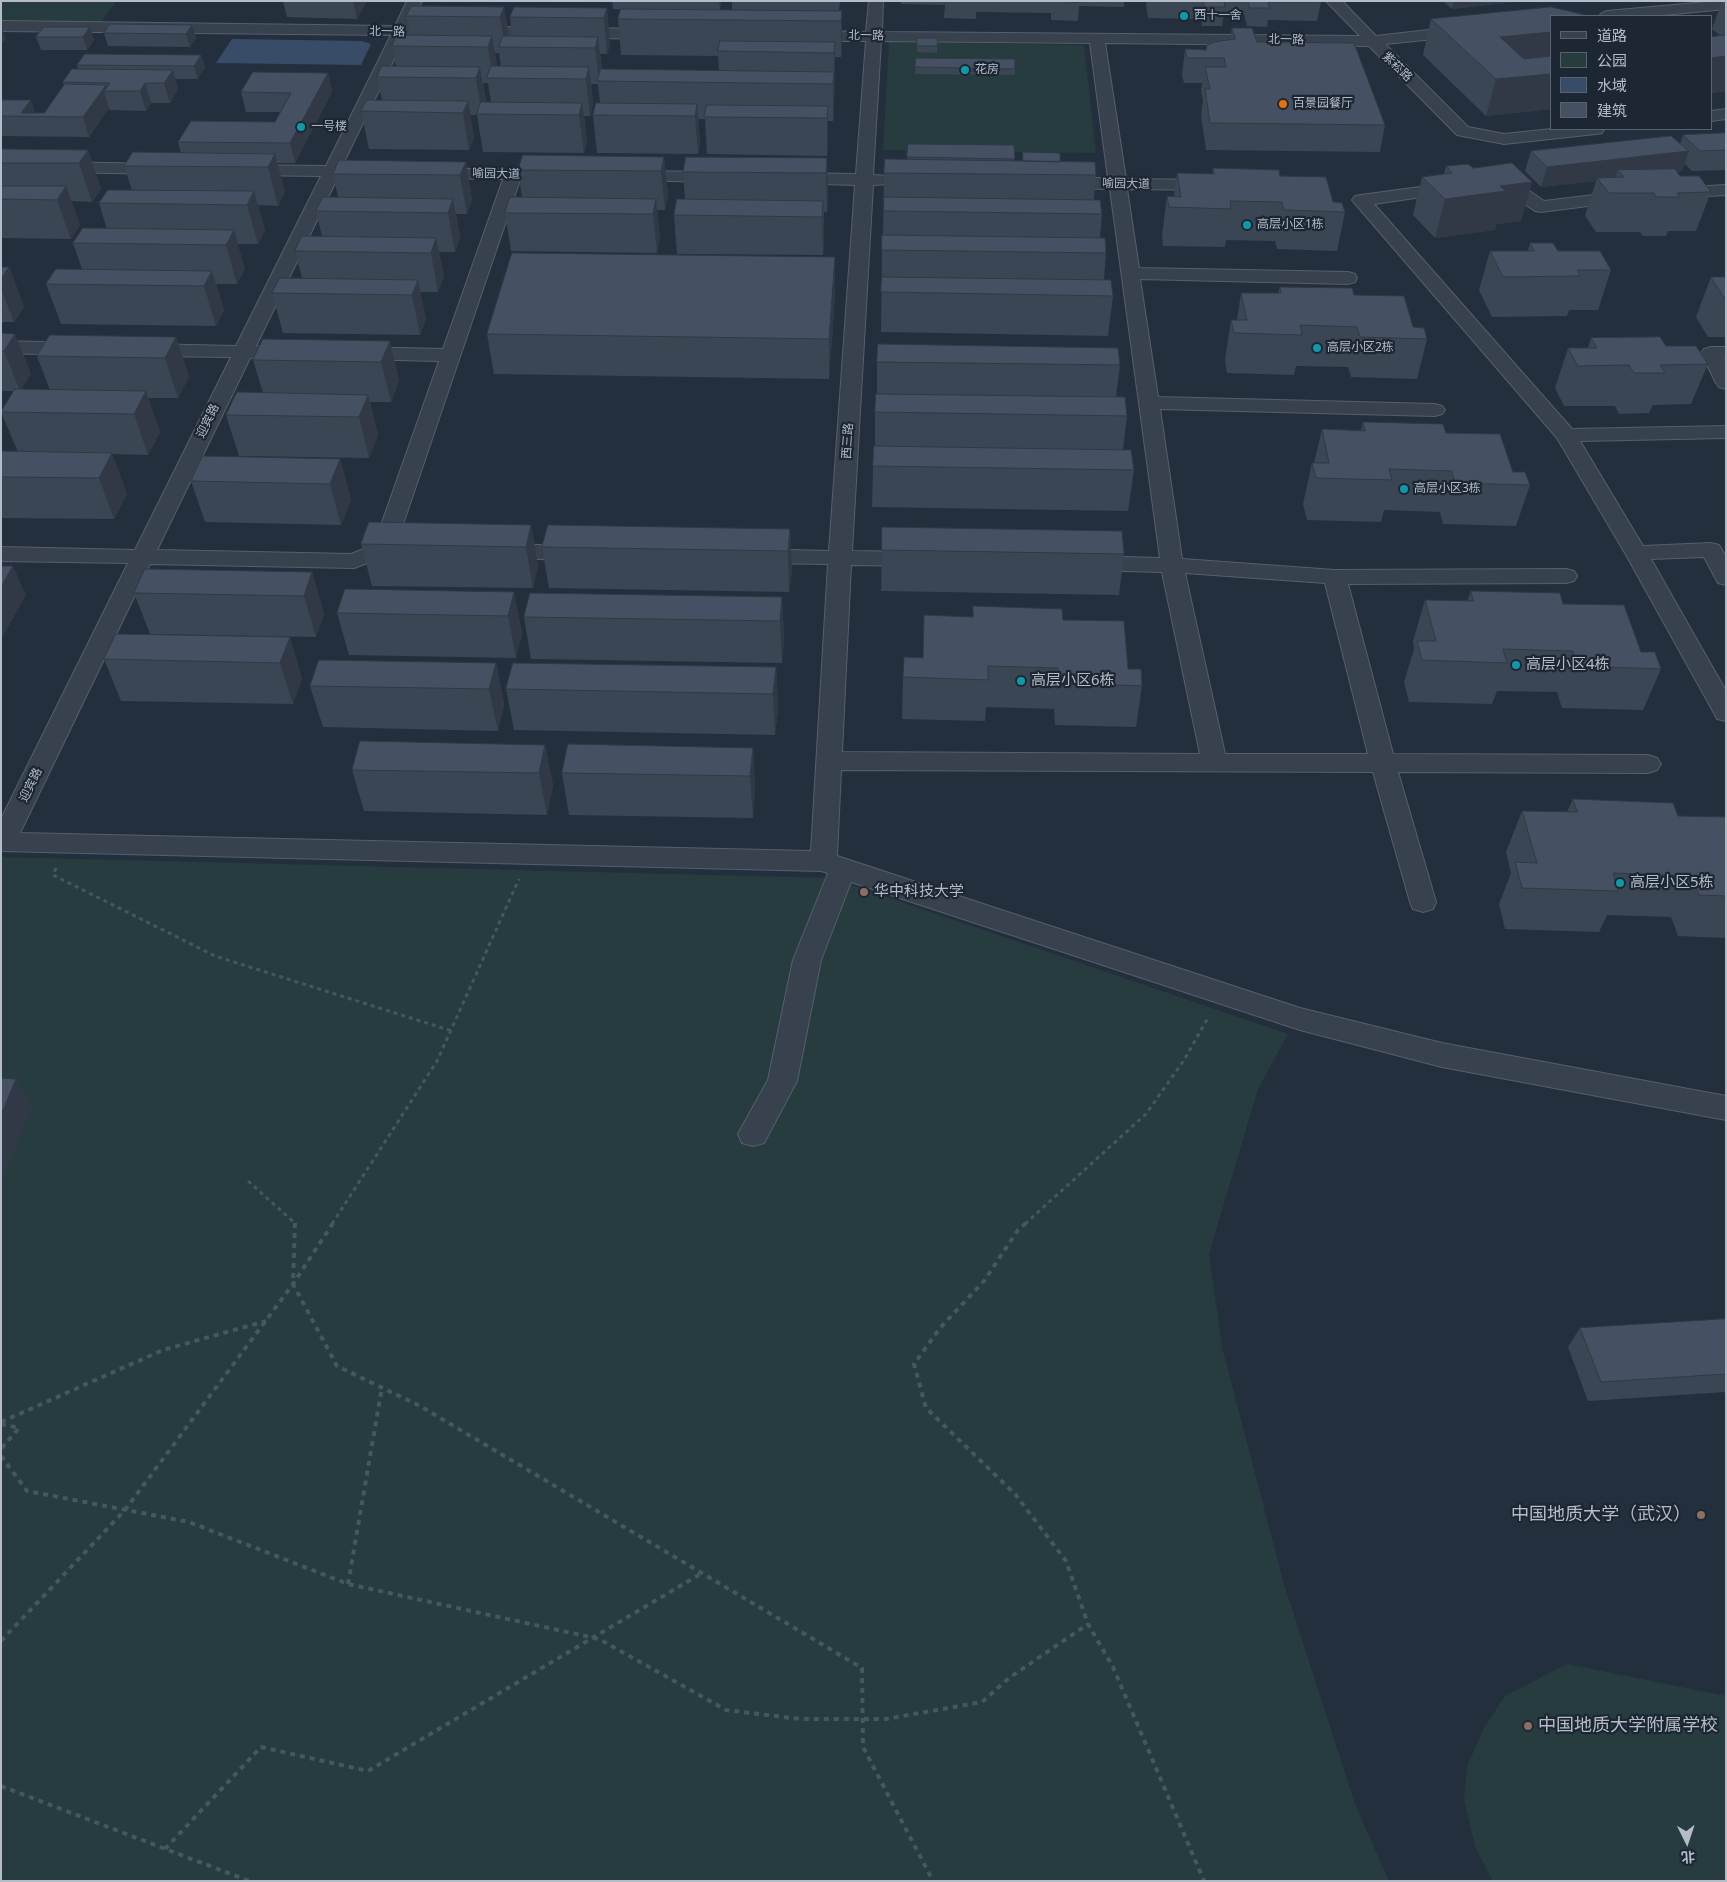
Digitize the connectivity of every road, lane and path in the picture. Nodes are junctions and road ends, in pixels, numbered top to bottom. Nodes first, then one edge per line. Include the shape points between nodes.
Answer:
1 (414, 1) edge
2 (876, 1) edge
3 (1333, 1) edge
4 (1632, 1) edge
5 (1726, 5) edge
6 (1646, 12) junction
7 (1617, 15) edge
8 (1, 26) edge
9 (1475, 30) edge
10 (400, 32) junction
11 (677, 34) edge
12 (786, 36) edge
13 (875, 36) junction
14 (1097, 39) junction
15 (1371, 41) junction
16 (1726, 114) edge
17 (1712, 116) edge
18 (1587, 130) edge
19 (1, 166) edge
20 (181, 169) dead end
21 (231, 170) dead end
22 (331, 171) junction
23 (388, 172) edge
24 (417, 172) edge
25 (513, 174) junction
26 (572, 175) edge
27 (611, 176) edge
28 (738, 178) edge
29 (777, 178) edge
30 (865, 180) junction
31 (894, 180) edge
32 (1039, 182) edge
33 (1116, 184) junction
34 (1233, 185) edge
35 (1726, 190) edge
36 (1659, 193) edge
37 (1640, 194) edge
38 (1130, 273) junction
39 (1348, 278) dead end
40 (1, 347) edge
41 (98, 349) edge
42 (127, 349) edge
43 (242, 352) junction
44 (282, 352) edge
45 (342, 353) edge
46 (1726, 353) edge
47 (450, 355) junction
48 (1726, 383) edge
49 (1148, 403) junction
50 (1435, 410) dead end
51 (1726, 432) edge
52 (1566, 436) junction
53 (384, 549) junction
54 (424, 549) edge
55 (473, 550) edge
56 (602, 553) edge
57 (1636, 553) junction
58 (1, 554) edge
59 (142, 556) junction
60 (731, 556) edge
61 (840, 558) junction
62 (938, 560) edge
63 (1065, 562) edge
64 (1172, 564) junction
65 (1566, 576) dead end
66 (1335, 577) junction
67 (1726, 578) edge
68 (1718, 683) edge
69 (1726, 713) edge
70 (828, 761) junction
71 (1214, 761) junction
72 (1383, 763) junction
73 (1648, 764) dead end
74 (2, 842) edge
75 (65, 843) junction
76 (530, 854) junction
77 (834, 865) junction
78 (1423, 902) dead end
79 (1221, 993) junction
80 (452, 1031) junction
81 (1726, 1108) edge
82 (754, 1134) dead end
83 (248, 1181) dead end
84 (293, 1284) junction
85 (266, 1321) junction
86 (382, 1387) junction
87 (1, 1423) edge
88 (1, 1450) edge
89 (1, 1456) edge
90 (125, 1510) junction
91 (702, 1573) junction
92 (348, 1584) junction
93 (1088, 1624) junction
94 (592, 1638) junction
95 (1, 1641) edge
96 (863, 1719) junction
97 (1, 1786) edge
98 (166, 1849) junction
99 (249, 1881) edge
100 (933, 1881) edge
101 (1204, 1881) edge

1 - 10 street, 迎宾路
2 - 13 street, 西三路
3 - 15 street, 紫菘路
4 - 6 street
5 - 6 street
6 - 7 street
8 - 10 street, 北一路
9 - 15 street, 北一路
10 - 11 street, 北一路
10 - 22 street, 迎宾路
12 - 13 street, 北一路
13 - 14 street, 北一路
13 - 30 street, 西三路
14 - 15 street, 北一路
14 - 33 street
15 - 18 street, 紫菘路 via 1462,131 1504,139
16 - 17 street
19 - 20 street
21 - 22 street
22 - 23 street
22 - 43 street, 迎宾路
24 - 25 street, 喻园大道
25 - 26 street, 喻园大道
25 - 47 street
27 - 28 street
29 - 30 street
30 - 31 street
30 - 61 street, 西三路
32 - 33 street, 喻园大道
33 - 34 street, 喻园大道
33 - 38 street
35 - 36 street
37 - 52 street via 1541,207 1503,181 1361,200
38 - 39 street
38 - 49 street
40 - 41 street
42 - 43 street
43 - 44 street
43 - 59 street, 迎宾路
45 - 47 street
46 - 48 street via 1711,353
47 - 53 street
49 - 50 street
49 - 64 street
51 - 52 street
52 - 57 street
53 - 54 street
53 - 59 street via 354,560
55 - 56 street
57 - 67 street via 1711,550
57 - 68 street
58 - 59 street
59 - 74 street, 迎宾路
60 - 61 street
61 - 62 street
61 - 70 street, 西三路
63 - 64 street
64 - 66 street
64 - 71 street
65 - 66 street
66 - 72 street
68 - 69 street
70 - 71 street
70 - 77 street, 西三路
71 - 72 street
72 - 73 street
72 - 78 street
74 - 75 street
75 - 76 street
75 - 80 path via 53,875 215,956
76 - 77 street
76 - 80 path
77 - 79 street
77 - 82 street, 西三路 via 807,960 782,1081
79 - 81 street via 1300,1019 1442,1055
79 - 93 path via 1184,1060 1146,1114 1018,1230 984,1281 940,1328 914,1364 926,1408 1015,1494 1066,1561
80 - 84 path via 437,1061
83 - 84 path via 296,1224
84 - 85 path
84 - 86 path via 337,1366
85 - 87 path via 163,1350
85 - 90 path
86 - 91 path via 420,1406
86 - 92 path
87 - 88 path via 19,1428
89 - 90 path via 27,1490
90 - 92 path via 189,1522
90 - 95 path
91 - 94 path
91 - 96 path via 862,1668
92 - 94 path
93 - 96 path via 1009,1678 982,1702
93 - 101 path via 1113,1667
94 - 96 path via 726,1710 800,1719
94 - 98 path via 368,1771 261,1747
96 - 100 path via 863,1746
97 - 98 path
98 - 99 path

